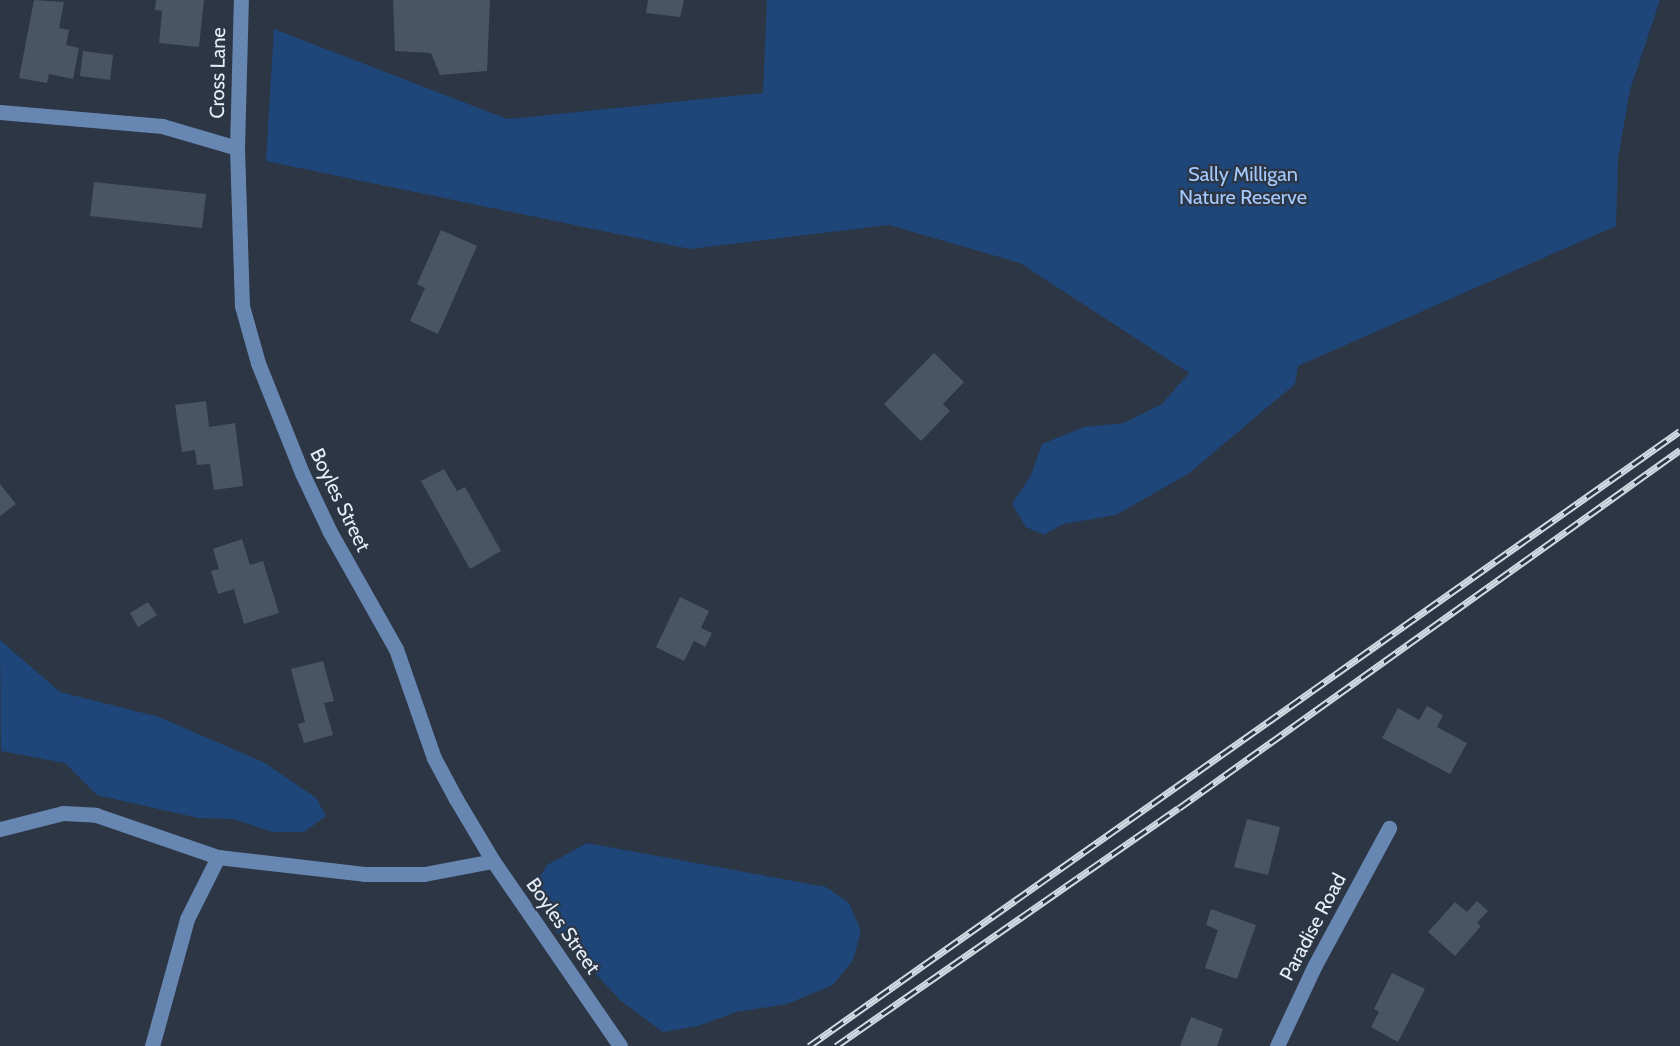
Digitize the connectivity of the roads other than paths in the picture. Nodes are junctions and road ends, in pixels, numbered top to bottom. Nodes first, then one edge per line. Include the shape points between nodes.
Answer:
1 (241, 0) edge
2 (0, 112) edge
3 (237, 148) junction
4 (1389, 828) dead end
5 (0, 829) edge
6 (218, 857) junction
7 (493, 861) junction
8 (152, 1046) edge
9 (620, 1046) edge
10 (1277, 1046) edge

1 - 3 street, Cross Lane
2 - 3 street via 162,126
3 - 7 street, Boyles Street via 242,306 258,363 330,532 396,649 434,758
4 - 10 street, Paradise Road via 1315,965
5 - 6 street via 63,813 96,815
6 - 7 street via 374,874 424,874
6 - 8 street via 188,919
7 - 9 street, Boyles Street

